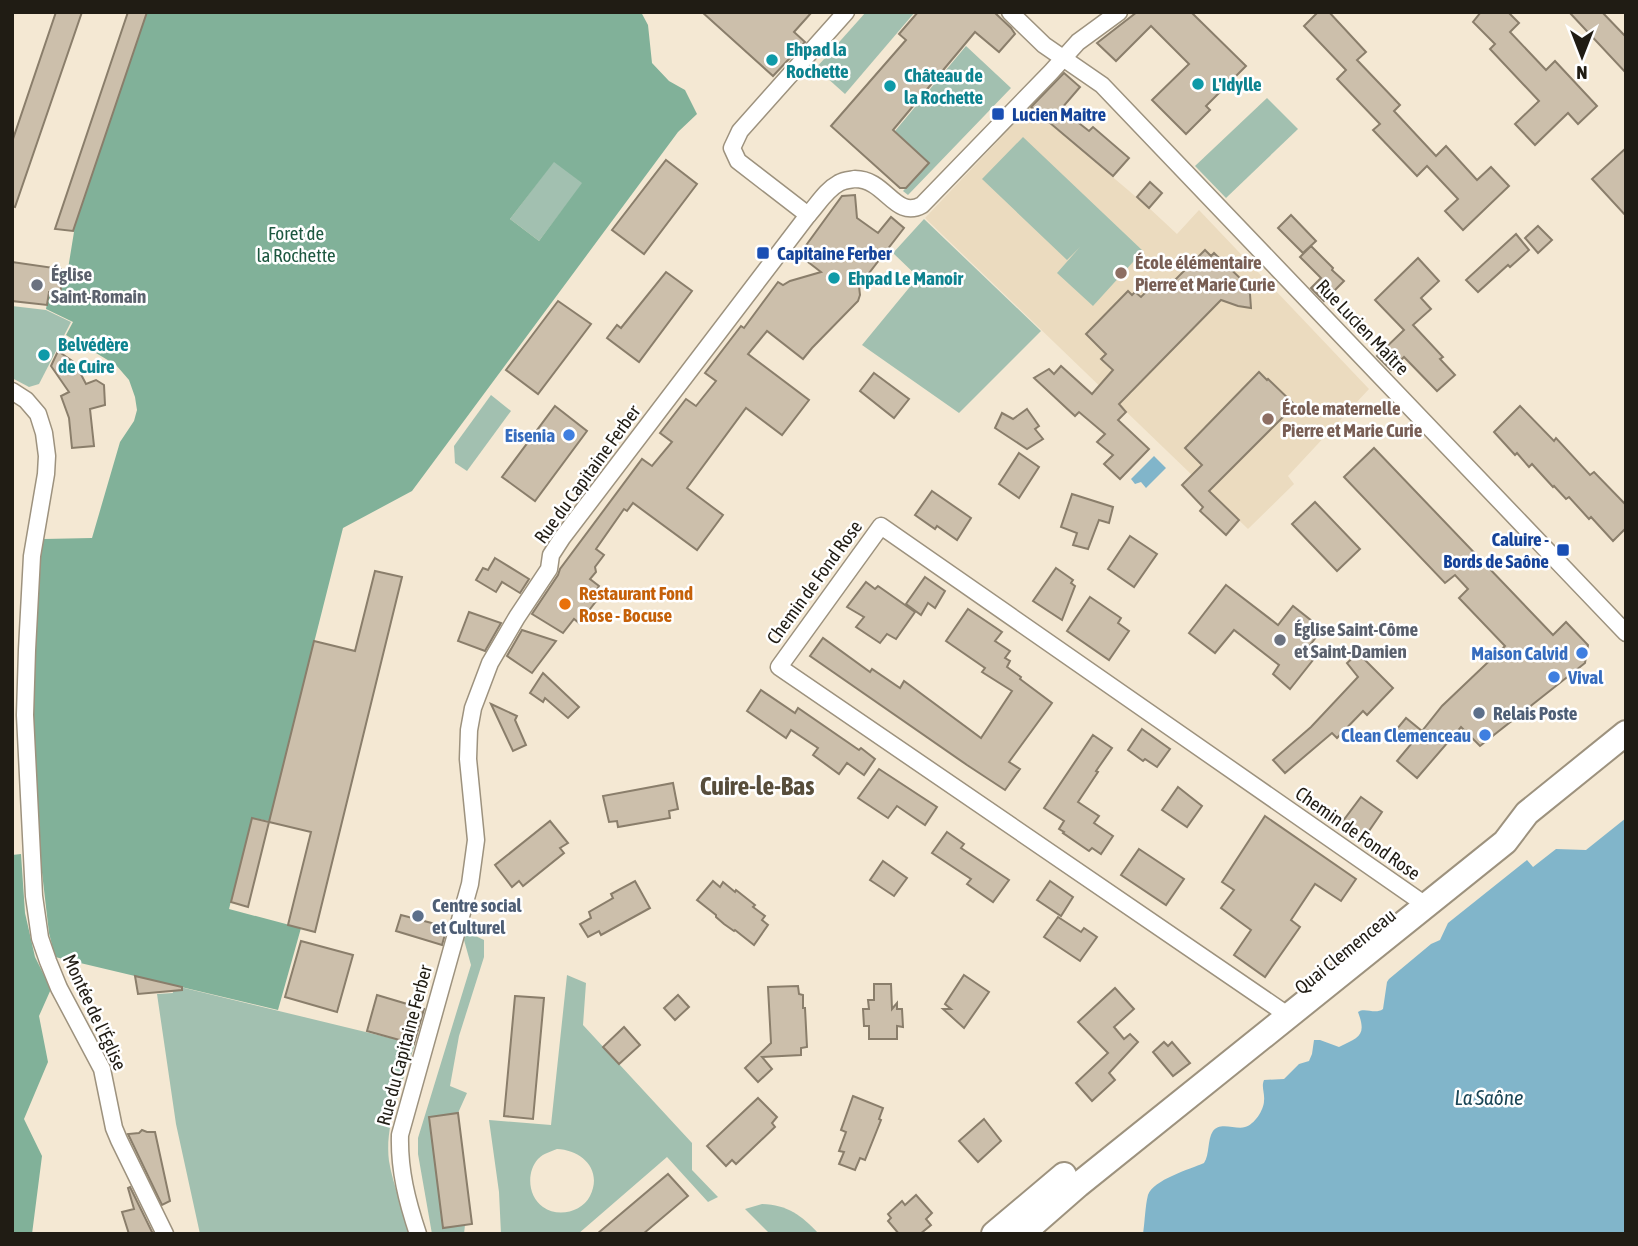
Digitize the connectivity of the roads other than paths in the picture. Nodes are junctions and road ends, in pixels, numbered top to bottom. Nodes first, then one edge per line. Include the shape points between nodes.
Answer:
1 (846, 12) edge
2 (1010, 12) edge
3 (1119, 12) edge
4 (1064, 58) junction
5 (808, 215) junction
6 (12, 391) edge
7 (1626, 633) edge
8 (1626, 733) edge
9 (1419, 901) junction
10 (1282, 1012) junction
11 (1094, 1162) junction
12 (165, 1234) edge
13 (418, 1234) edge
14 (994, 1234) edge
15 (1022, 1234) edge

1 - 5 street via 740,131 732,148 738,161
2 - 4 street, Rue Lucien Maître
3 - 4 street, Rue du Capitaine Ferber
4 - 5 street, Rue du Capitaine Ferber via 922,205 903,208 873,182 842,180
4 - 7 street, Rue Lucien Maître via 1102,85
5 - 13 street, Rue du Capitaine Ferber via 562,538 480,688 469,730 476,836 470,884 400,1135 399,1157
6 - 12 street, Montée de l'Église via 38,414 47,456 32,556 26,663 37,919 59,988 102,1069 114,1128
8 - 9 main road, Quai Clemenceau via 1527,813 1496,830
9 - 10 main road, Quai Clemenceau
9 - 10 street, Chemin de Fond Rose via 881,526 779,667
10 - 11 main road, Quai Clemenceau
11 - 14 main road, Quai Clemenceau
11 - 15 main road, Quai Clemenceau

